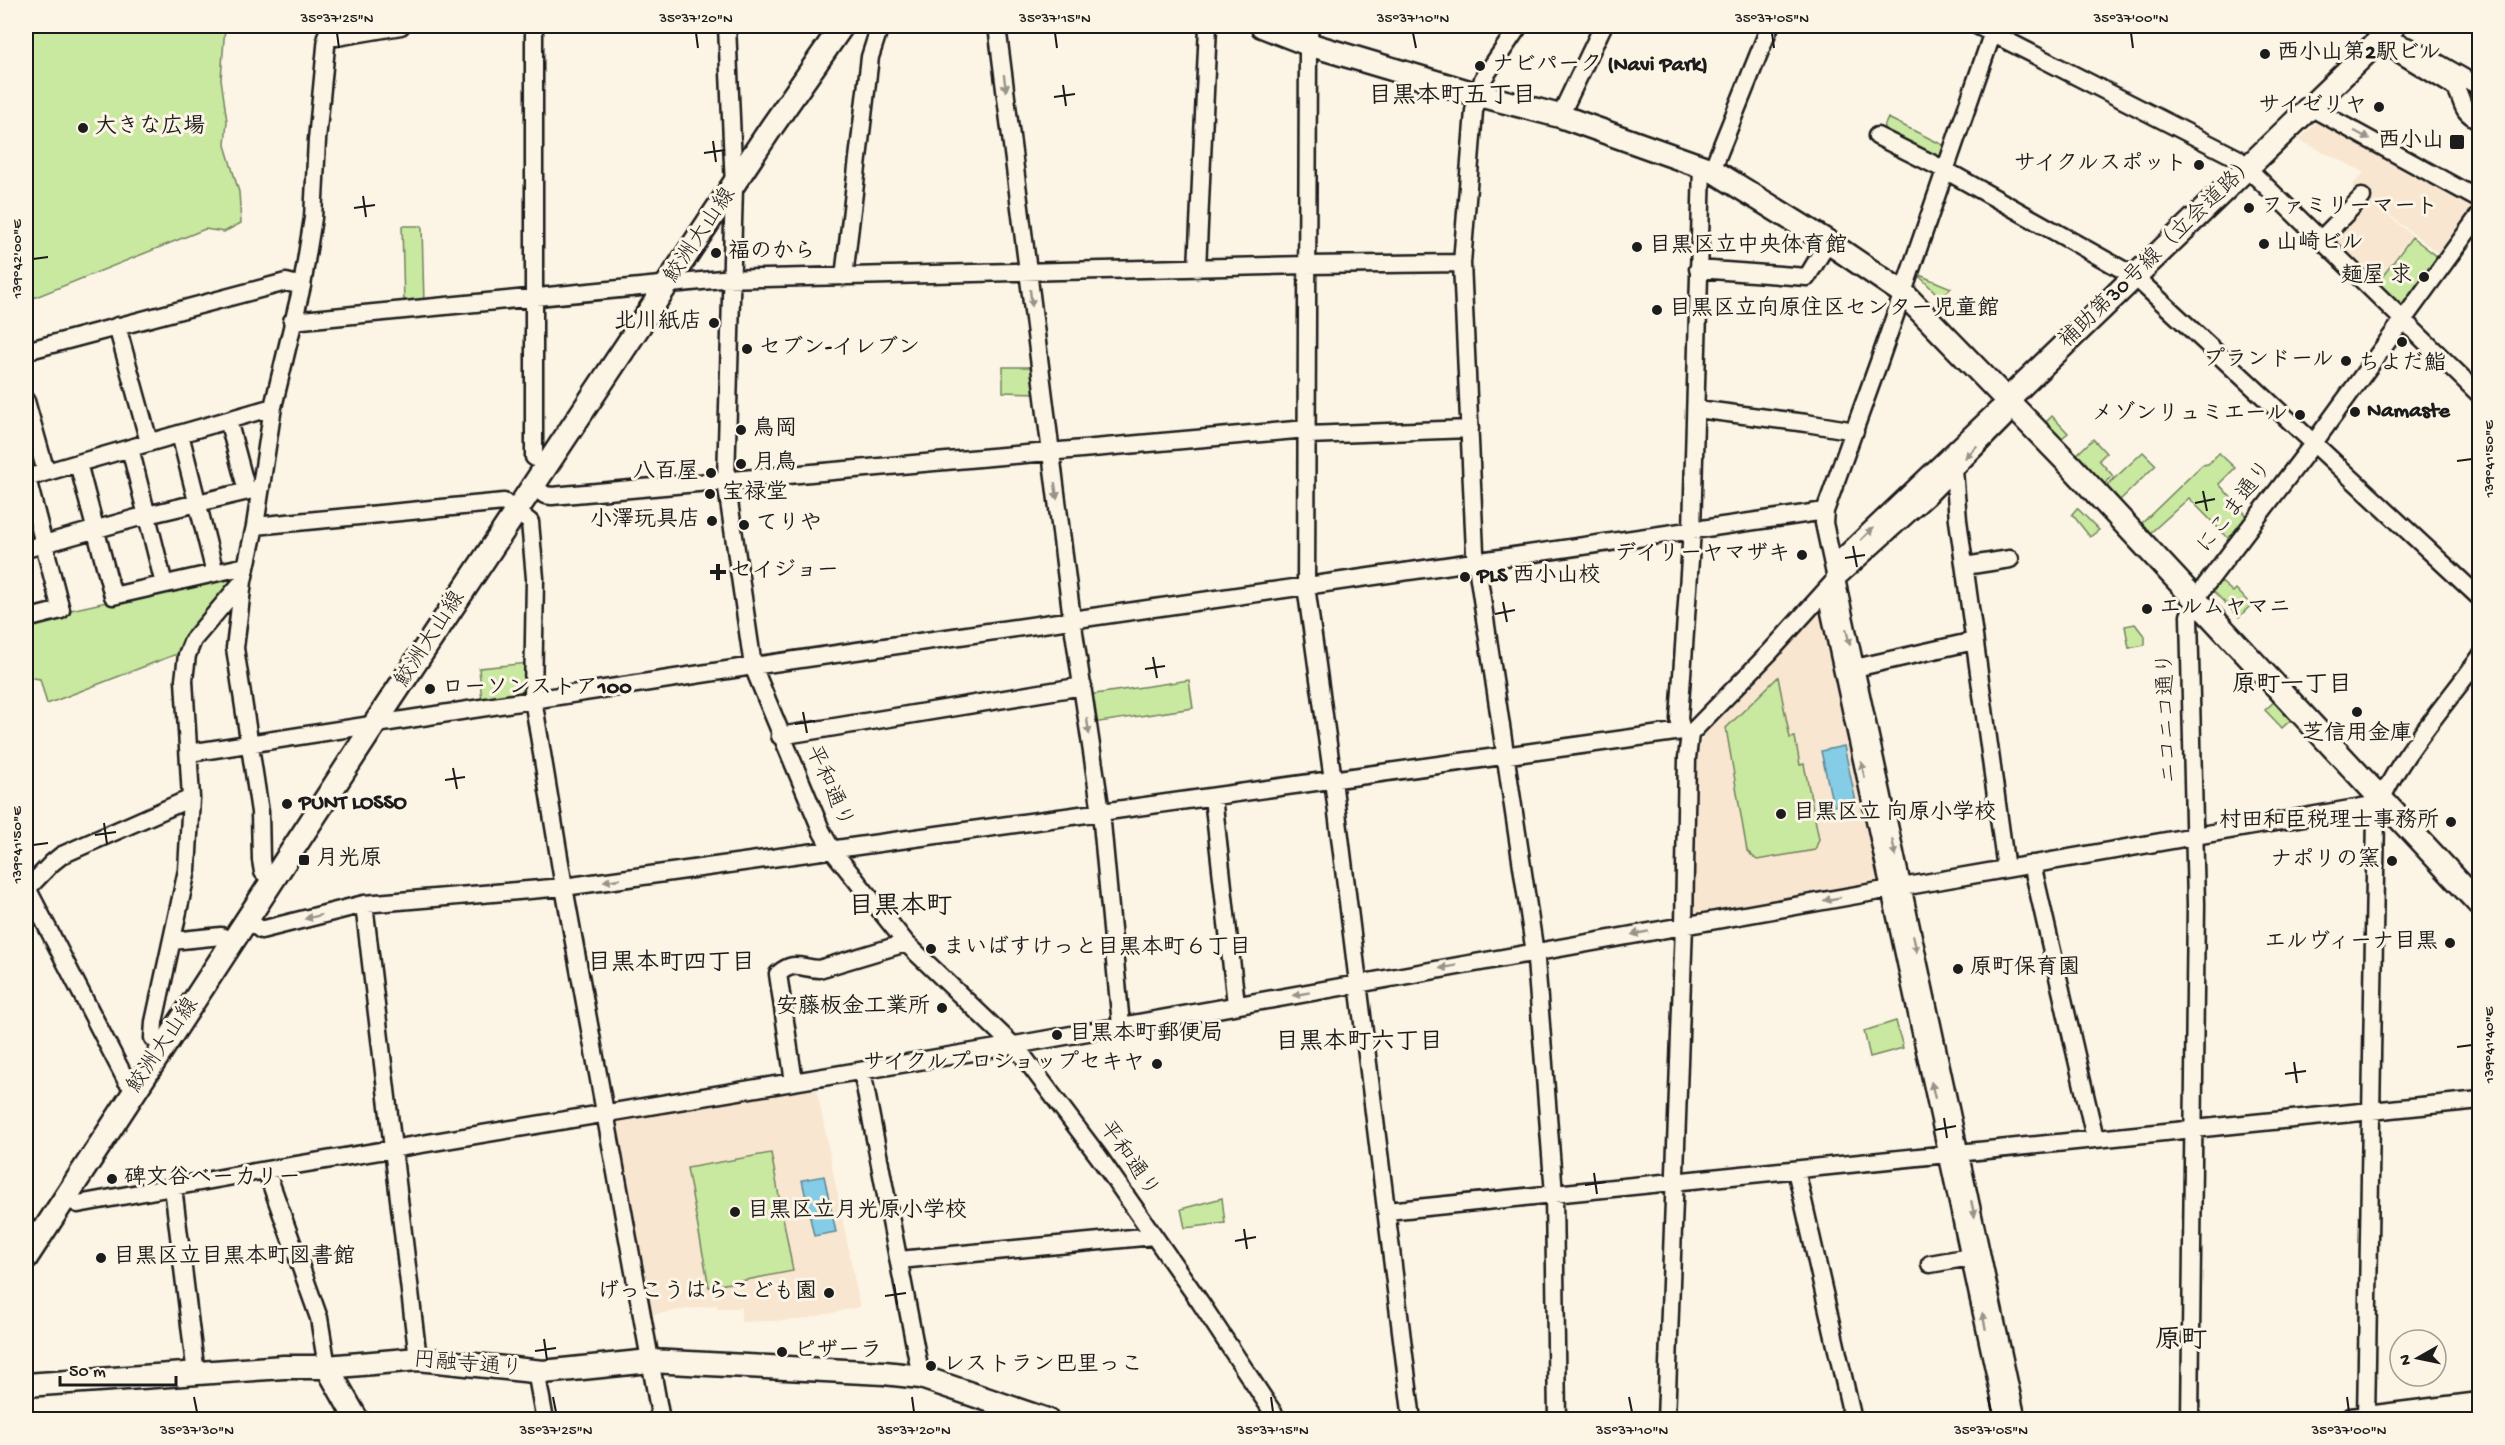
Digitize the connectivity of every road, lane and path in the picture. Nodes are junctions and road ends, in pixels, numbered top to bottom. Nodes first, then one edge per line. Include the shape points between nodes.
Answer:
1 (401, 26) edge
2 (534, 26) edge
3 (727, 26) edge
4 (842, 26) edge
5 (880, 26) edge
6 (997, 26) edge
7 (1208, 26) edge
8 (1262, 26) edge
9 (1519, 26) edge
10 (1603, 26) edge
11 (1770, 26) edge
12 (1988, 28) edge
13 (327, 31) edge
14 (2390, 31) edge
15 (1309, 35) edge
16 (1751, 73) junction
17 (2480, 87) edge
18 (1743, 91) dead end
19 (1479, 95) junction
20 (2310, 107) junction
21 (1560, 116) junction
22 (2480, 121) edge
23 (1877, 136) dead end
24 (1707, 168) junction
25 (2246, 169) junction
26 (1945, 170) junction
27 (734, 187) junction
28 (2362, 197) dead end
29 (2480, 200) edge
30 (2480, 214) edge
31 (2320, 240) junction
32 (1828, 242) junction
33 (1462, 263) junction
34 (1307, 265) junction
35 (1197, 268) junction
36 (1698, 269) junction
37 (1028, 272) junction
38 (2134, 276) junction
39 (843, 277) junction
40 (733, 279) junction
41 (668, 285) junction
42 (302, 286) junction
43 (1902, 292) junction
44 (534, 297) junction
45 (2402, 319) junction
46 (292, 321) junction
47 (117, 326) junction
48 (26, 351) edge
49 (2480, 394) edge
50 (2008, 399) junction
51 (26, 401) edge
52 (273, 407) junction
53 (1697, 409) junction
54 (228, 420) junction
55 (1470, 429) junction
56 (1855, 431) junction
57 (1307, 432) junction
58 (180, 434) junction
59 (149, 442) junction
60 (2313, 444) junction
61 (130, 448) junction
62 (1050, 452) junction
63 (78, 463) junction
64 (548, 466) junction
65 (1954, 470) junction
66 (46, 472) junction
67 (26, 478) edge
68 (726, 481) junction
69 (533, 486) junction
70 (254, 489) junction
71 (198, 503) junction
72 (517, 511) junction
73 (1825, 512) junction
74 (147, 515) junction
75 (255, 526) junction
76 (96, 529) junction
77 (1692, 530) junction
78 (44, 543) junction
79 (26, 549) edge
80 (2010, 559) dead end
81 (1476, 561) junction
82 (1965, 566) junction
83 (215, 573) junction
84 (244, 573) junction
85 (1835, 580) junction
86 (164, 584) junction
87 (1306, 586) junction
88 (2480, 598) edge
89 (2196, 600) junction
90 (26, 619) edge
91 (1072, 619) junction
92 (1974, 641) junction
93 (2480, 657) edge
94 (753, 666) junction
95 (1855, 669) junction
96 (1083, 687) junction
97 (533, 699) junction
98 (374, 725) junction
99 (1686, 733) junction
100 (780, 736) junction
101 (250, 744) junction
102 (189, 753) junction
103 (1506, 755) junction
104 (1333, 780) junction
105 (1213, 797) junction
106 (191, 798) junction
107 (2380, 801) junction
108 (1101, 812) junction
109 (2195, 836) junction
110 (832, 850) junction
111 (2032, 864) junction
112 (2006, 868) junction
113 (273, 880) junction
114 (564, 887) junction
115 (26, 888) edge
116 (1896, 888) junction
117 (364, 904) junction
118 (2480, 904) edge
119 (255, 925) junction
120 (1684, 925) junction
121 (172, 941) junction
122 (233, 943) junction
123 (906, 944) junction
124 (1535, 952) junction
125 (1358, 983) junction
126 (1236, 1004) junction
127 (1121, 1025) junction
128 (1015, 1045) junction
129 (164, 1047) junction
130 (862, 1071) junction
131 (794, 1082) junction
132 (135, 1089) junction
133 (2480, 1100) edge
134 (2372, 1110) junction
135 (606, 1114) junction
136 (2194, 1128) junction
137 (2095, 1138) junction
138 (393, 1150) junction
139 (1954, 1153) junction
140 (266, 1170) junction
141 (1796, 1170) junction
142 (1673, 1181) junction
143 (173, 1187) junction
144 (1554, 1194) junction
145 (66, 1197) junction
146 (1387, 1211) junction
147 (32, 1232) edge
148 (1154, 1236) junction
149 (1970, 1257) junction
150 (26, 1258) edge
151 (899, 1260) junction
152 (1930, 1264) dead end
153 (418, 1359) junction
154 (650, 1361) junction
155 (327, 1367) junction
156 (536, 1371) junction
157 (196, 1374) junction
158 (921, 1377) junction
159 (26, 1384) edge
160 (2480, 1404) edge
161 (2449, 1414) edge
162 (357, 1419) edge
163 (545, 1419) edge
164 (661, 1419) edge
165 (1047, 1419) edge
166 (1278, 1419) edge
167 (1412, 1419) edge
168 (1557, 1419) edge
169 (1666, 1419) edge
170 (1853, 1419) edge
171 (2005, 1419) edge
172 (2017, 1419) edge
173 (2190, 1419) edge
174 (2361, 1419) edge

1 - 13 street via 338,37
2 - 44 street
3 - 27 street, 平和通り
4 - 27 main road, 鮫洲大山線
5 - 39 street via 870,57
6 -> 37 street
7 - 35 street
8 - 15 main road
9 - 19 street via 1483,79
10 - 21 street
11 - 16 street
12 - 25 street via 2229,153
12 - 26 street
13 - 42 street via 314,218
14 - 17 street
14 - 20 main road, 補助第30号線（立会道路）
14 - 22 street via 2398,53 2456,88 2467,115
15 - 19 main road
15 - 34 street
16 - 18 street
16 - 24 street
19 - 21 main road
19 - 33 street via 1474,111
20 - 25 main road, 補助第30号線（立会道路）
20 -> 29 street
21 - 24 main road
23 - 26 street
24 - 32 main road
24 - 36 street
25 - 31 street
25 - 38 main road, 補助第30号線（立会道路）
26 - 38 street
26 - 43 street
27 - 40 street, 平和通り
27 - 41 main road, 鮫洲大山線
28 - 31 street
30 - 45 street, にこま通り
31 - 45 street
32 - 36 street via 1807,277
32 - 43 main road
33 - 34 street
33 - 55 street
34 - 35 street
34 - 57 street
35 - 37 street
36 - 53 street
37 - 39 street
37 -> 62 street
38 - 50 main road, 補助第30号線（立会道路）
38 - 60 street
39 - 40 street
40 - 41 street
40 - 68 street, 平和通り
41 - 44 street
41 - 64 main road, 鮫洲大山線
42 - 46 street
42 - 47 street via 286,282
43 - 50 main road
43 - 56 street
44 - 46 street
44 - 64 street via 534,457
45 - 49 street
45 - 60 street, にこま通り
46 - 52 street
47 - 48 street
47 - 59 street
50 -> 65 street via 2004,419
85 -> 50 street via 1839,560
50 - 89 main road
51 - 66 street
52 - 54 street
52 - 70 street
53 - 56 street
53 - 77 street
54 - 58 street
54 - 70 street
55 - 57 street
55 - 81 street
56 - 73 street
57 - 62 street
57 - 87 street
58 - 59 street
58 - 71 street
59 - 61 street
60 - 88 street
60 - 89 street, にこま通り
61 - 63 street
61 - 74 street
62 - 68 street
62 -> 91 street
63 - 66 street
63 - 76 street
64 - 69 main road, 鮫洲大山線
65 - 82 street
65 - 85 street
66 - 67 street
67 - 78 street
68 - 69 street via 552,496
68 - 94 street, 平和通り
69 - 72 main road, 鮫洲大山線
70 - 71 street
70 - 75 street
71 - 74 street
71 - 83 street
72 - 75 street via 504,502
72 - 97 street via 530,522 535,578
72 - 98 main road, 鮫洲大山線
73 - 77 street
73 - 85 street
74 - 76 street
74 - 86 street
75 - 84 street
76 - 78 street
76 - 86 street via 112,596
77 - 81 street
77 - 99 street via 1679,719
78 - 79 street
78 - 90 street via 60,610
80 - 82 street
81 - 87 street
81 - 103 street
82 - 92 street
83 - 84 street
83 - 86 street
84 - 101 street via 236,648
84 - 102 street via 193,640 188,655 184,680
85 -> 95 street
85 - 99 street via 1770,652
116 -> 85 street via 1831,622 1828,603
87 - 91 street
87 - 104 street
89 - 107 main road
89 - 109 street, ニコニコ通り via 2189,616
91 - 94 street
91 - 96 street
92 - 95 street
92 - 112 street
93 - 107 street via 2413,748
94 - 97 street
94 - 100 street, 平和通り
95 -> 116 street
96 - 100 street
96 -> 108 street
97 - 98 street
97 - 114 street
98 - 101 street
98 - 113 main road, 鮫洲大山線
99 - 103 street
99 - 120 street
100 - 110 street, 平和通り
101 - 102 street
101 - 113 street via 263,872
102 - 106 street
103 - 104 street
103 - 124 street
104 - 105 street
104 - 125 street
105 - 108 street
105 - 126 street
106 - 115 street via 62,855
106 - 121 street via 187,870
107 - 109 street
107 - 118 main road
107 - 134 street via 2376,814
108 - 110 street
108 - 127 street
109 - 111 street
109 - 136 street, ニコニコ通り
110 -> 114 street
110 - 123 street, 平和通り
111 - 112 street
111 - 137 street
112 - 116 street
113 - 119 main road, 鮫洲大山線
114 - 117 street
114 - 135 street
115 - 132 street via 126,1080
116 -> 120 street
116 - 139 street
117 -> 119 street
117 - 138 street
119 - 122 main road, 鮫洲大山線
120 -> 124 street
120 - 142 street
121 - 122 street via 221,936
121 - 129 street via 154,1022 153,1038
122 - 129 main road, 鮫洲大山線
123 - 128 street, 平和通り
123 - 131 street via 819,969 795,964 778,974
124 -> 125 street
124 - 144 street
125 -> 126 street
125 - 146 street
126 - 127 street
127 - 128 street
128 - 130 street
128 - 148 street, 平和通り
129 - 132 main road, 鮫洲大山線
130 - 131 street
130 - 151 street
131 - 135 street
132 - 145 main road, 鮫洲大山線
133 - 134 street
134 - 136 street
134 - 174 street
135 - 138 street
135 - 154 street
136 - 137 street
136 - 173 street, ニコニコ通り
137 - 139 street
138 - 140 street
138 - 153 street
139 - 141 street
139 - 149 street
139 -> 172 street
140 - 143 street
140 - 155 street via 319,1318
141 - 142 street
141 - 170 street
142 - 144 street
142 - 169 street
143 - 145 street via 78,1204
143 - 157 street
144 - 146 street
144 - 168 street
145 - 147 main road, 鮫洲大山線
146 - 167 street
147 - 150 main road, 鮫洲大山線
148 - 151 street
148 - 166 street, 平和通り
149 - 152 street
171 -> 149 street
151 - 158 street
153 - 155 main road, 円融寺通り
153 - 156 main road, 円融寺通り
154 - 156 main road, 円融寺通り
154 - 158 main road, 円融寺通り
154 - 164 street
155 - 157 main road, 円融寺通り
155 - 162 main road
156 - 163 street
157 - 159 main road, 円融寺通り
158 - 165 main road, 円融寺通り
160 - 161 main road
161 - 174 main road

